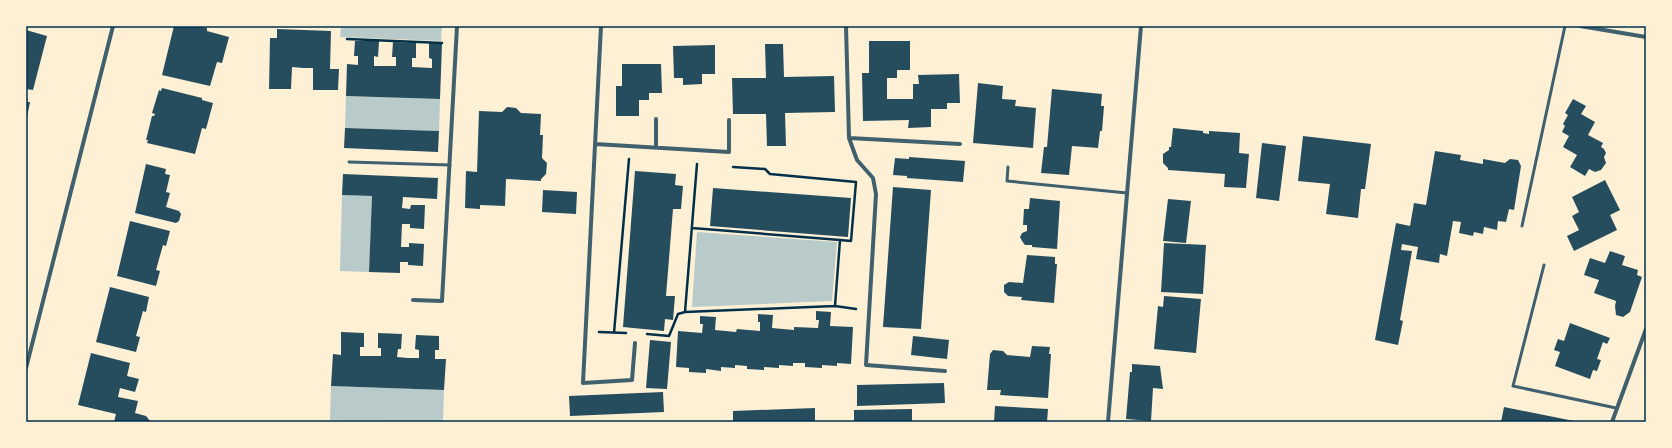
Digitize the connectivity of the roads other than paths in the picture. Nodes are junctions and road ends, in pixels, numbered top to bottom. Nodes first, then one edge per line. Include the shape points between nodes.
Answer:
1 (113, 26) edge
2 (457, 26) edge
3 (601, 26) edge
4 (846, 26) edge
5 (1141, 26) edge
6 (1565, 26) edge
7 (1580, 26) edge
8 (1646, 37) edge
9 (656, 119) dead end
10 (729, 120) dead end
11 (849, 138) junction
12 (595, 144) junction
13 (960, 144) dead end
14 (656, 147) junction
15 (349, 162) dead end
16 (450, 166) junction
17 (1008, 167) dead end
18 (1127, 193) junction
19 (1522, 226) dead end
20 (1544, 265) dead end
21 (414, 300) dead end
22 (1645, 332) edge
23 (634, 343) dead end
24 (26, 368) edge
25 (945, 371) dead end
26 (1616, 408) junction
27 (1108, 422) edge
28 (1612, 422) edge

1 - 24 street
2 - 16 street
3 - 12 street
4 - 11 street
5 - 18 street
6 - 19 lane
7 - 8 street
9 - 14 street
10 - 14 street via 730,152
11 - 13 street
11 - 25 street via 857,160 873,178 876,194 866,365
12 - 14 street
12 - 23 street via 583,383 632,380
15 - 16 lane
16 - 21 street via 442,300
17 - 18 lane via 1007,181
18 - 27 street
20 - 26 lane via 1513,386
22 - 26 street
26 - 28 street

